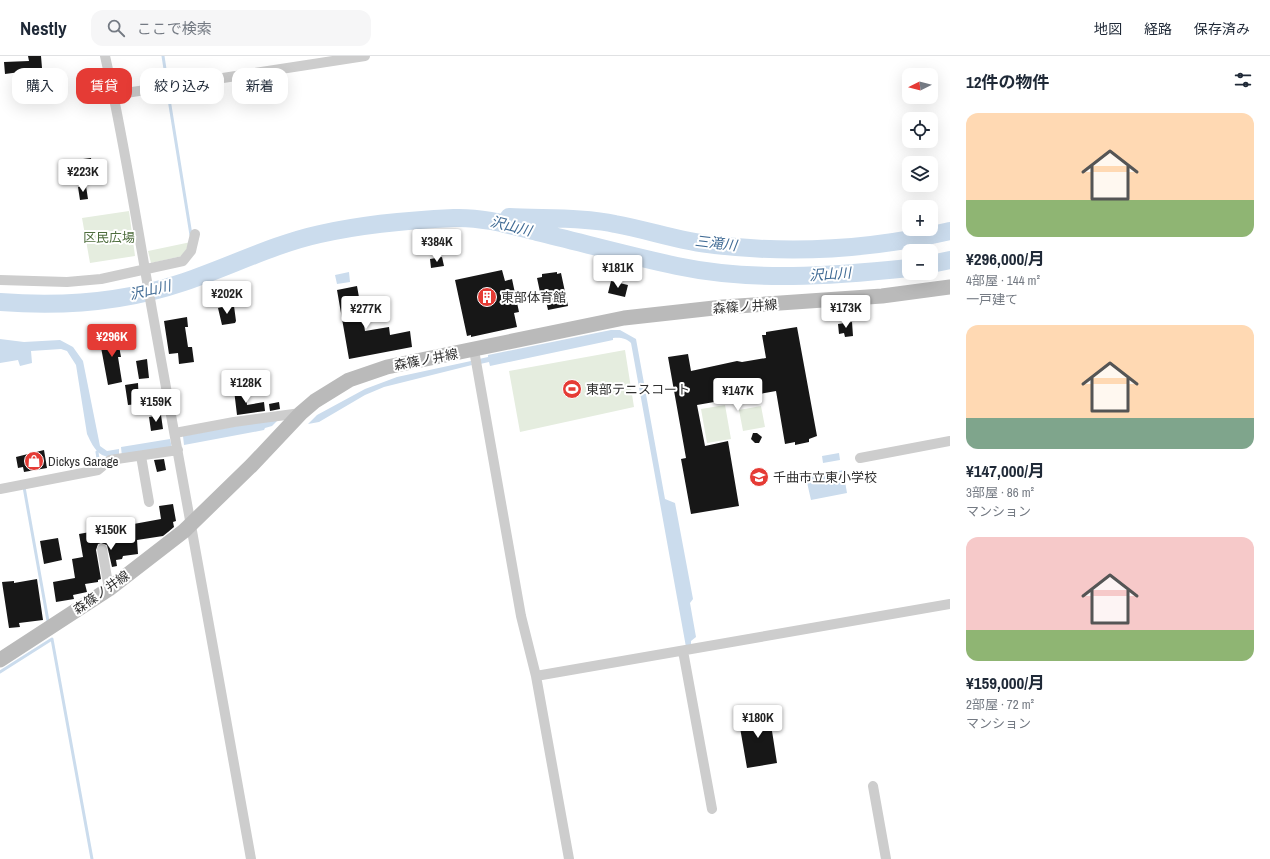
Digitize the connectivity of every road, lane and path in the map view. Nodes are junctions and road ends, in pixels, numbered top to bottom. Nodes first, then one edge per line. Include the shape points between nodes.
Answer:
1 (105, 56) edge
2 (365, 56) edge
3 (107, 68) edge
4 (132, 92) edge
5 (115, 104) edge
6 (195, 234) dead end
7 (145, 271) junction
8 (0, 280) edge
9 (950, 287) edge
10 (474, 350) junction
11 (301, 413) junction
12 (176, 434) junction
13 (950, 441) edge
14 (178, 449) junction
15 (141, 456) junction
16 (860, 458) dead end
17 (0, 489) edge
18 (149, 502) dead end
19 (190, 525) junction
20 (102, 549) dead end
21 (109, 589) junction
22 (950, 604) edge
23 (683, 650) junction
24 (0, 660) edge
25 (536, 676) junction
26 (873, 786) dead end
27 (712, 809) dead end
28 (251, 859) edge
29 (570, 859) edge
30 (886, 859) edge

1 - 3 street
2 - 4 street
5 - 7 street
6 - 7 street via 191,251 183,261
7 - 8 street via 67,282
7 - 12 street
9 - 10 main road, 森篠ノ井線 via 882,296 723,307 624,318
10 - 11 main road, 森篠ノ井線 via 387,367 366,374 335,389
10 - 25 street via 521,616
11 - 12 street via 234,422
11 - 19 main road, 森篠ノ井線
12 - 14 street
13 - 16 street
14 - 15 street
14 - 19 street
15 - 17 street via 110,460 98,470
15 - 18 street
19 - 21 main road, 森篠ノ井線
19 - 28 street
20 - 21 street
21 - 24 main road, 森篠ノ井線
22 - 23 street
23 - 25 street
23 - 27 street
25 - 29 street
26 - 30 street

